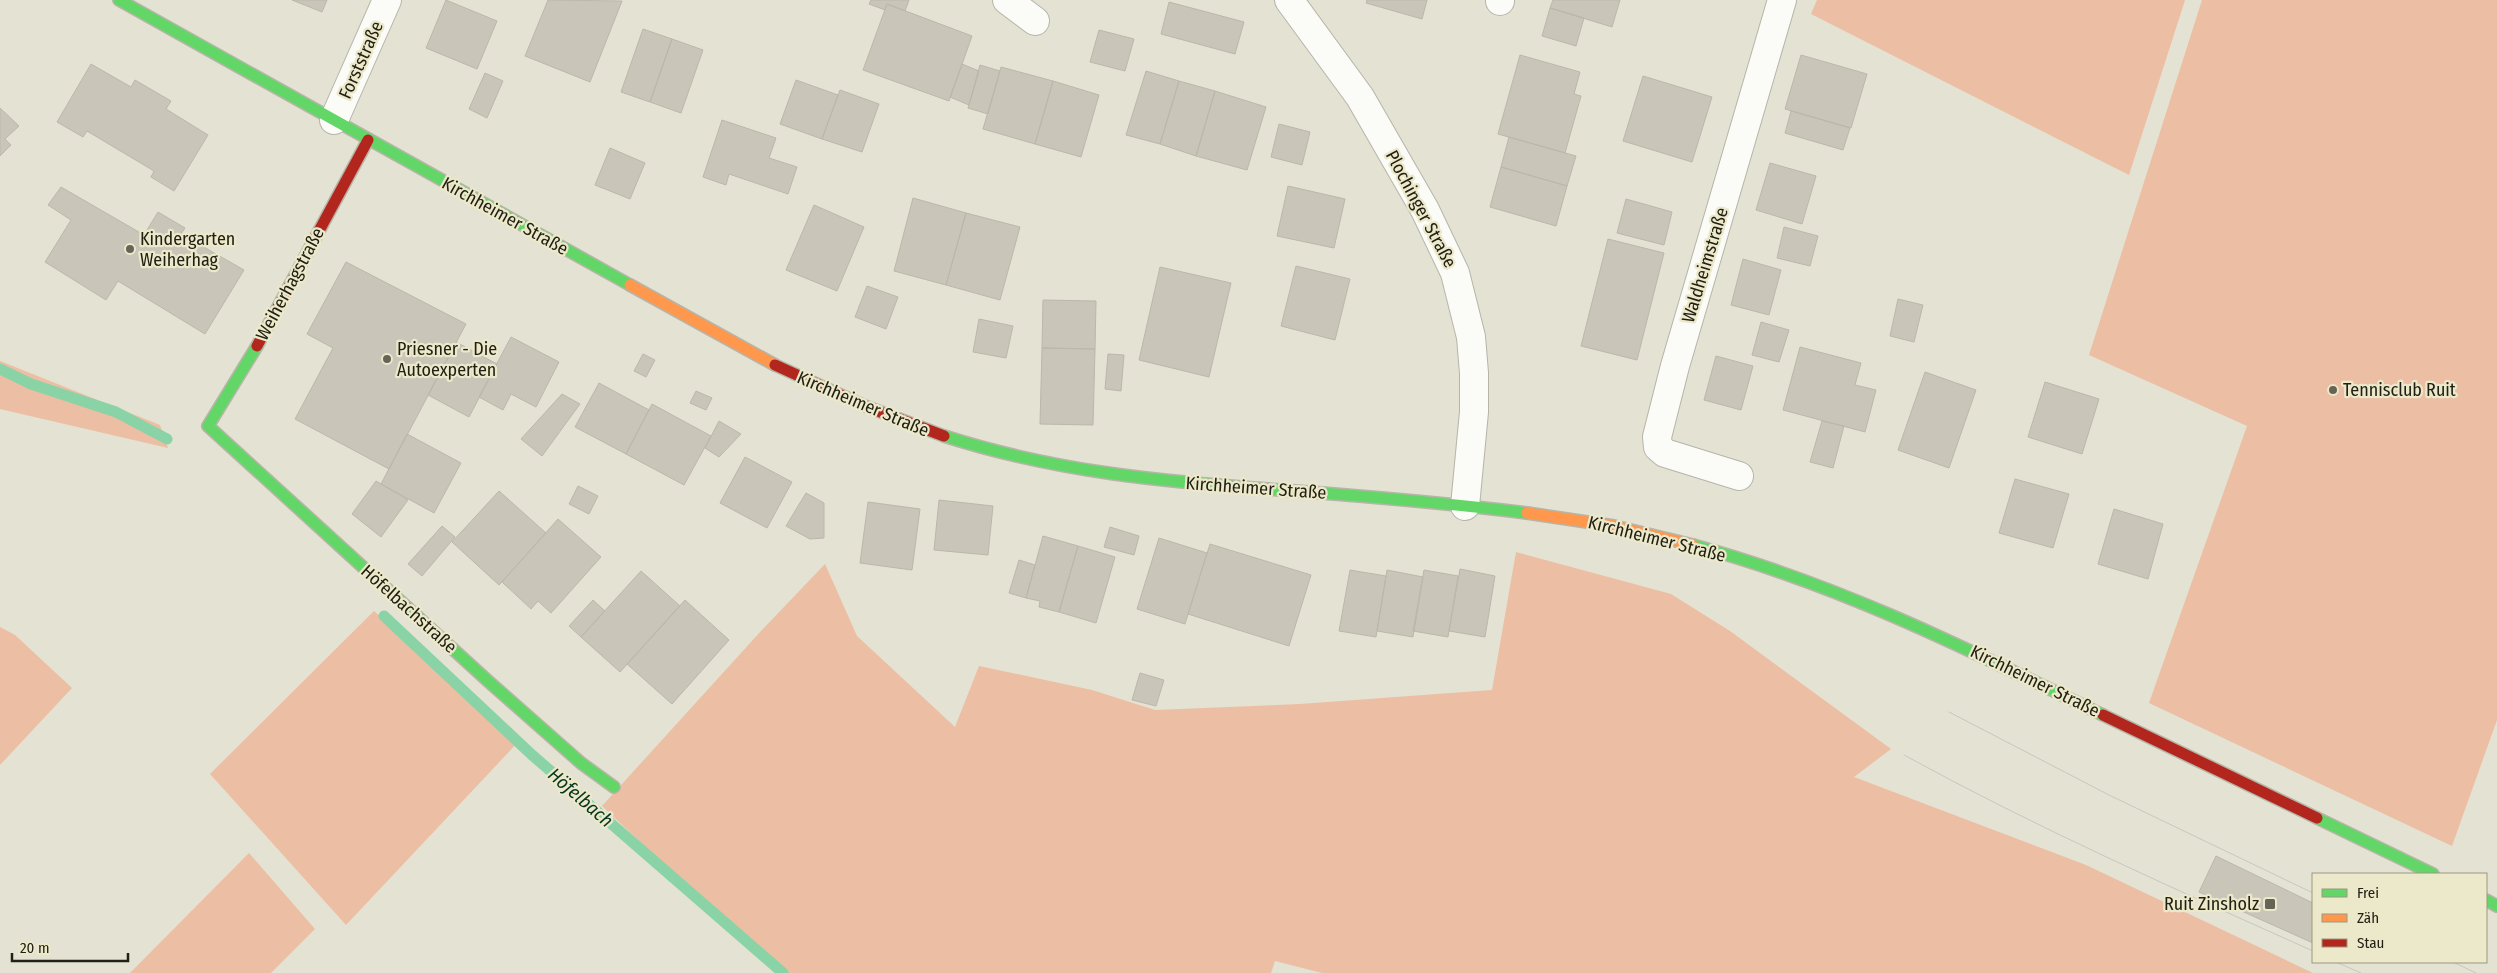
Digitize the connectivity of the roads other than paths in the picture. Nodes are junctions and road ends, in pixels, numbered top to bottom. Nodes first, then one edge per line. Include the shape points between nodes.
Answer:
1 (119, 0) edge
2 (387, 0) edge
3 (1007, 0) edge
4 (1289, 0) edge
5 (1782, 0) edge
6 (1035, 21) dead end
7 (334, 120) junction
8 (368, 140) junction
9 (208, 426) joint
10 (1739, 476) dead end
11 (1465, 506) junction
12 (614, 787) dead end
13 (2431, 873) edge

1 - 7 main road, Kirchheimer Straße
2 - 7 street, Forststraße
3 - 6 street
4 - 11 street, Plochinger Straße via 1360,97 1425,210 1455,273 1471,337 1474,373 1474,412
5 - 10 street, Waldheimstraße via 1656,437 1658,446 1665,453
7 - 8 main road, Kirchheimer Straße
8 - 9 main road, Weiherhagstraße via 260,342
8 - 11 main road, Kirchheimer Straße via 764,359 844,399 942,437 1053,465 1113,476
9 - 12 main road, Höfelbachstraße via 488,681
11 - 13 main road, Kirchheimer Straße via 1585,521 1661,537 1832,590 1936,634

